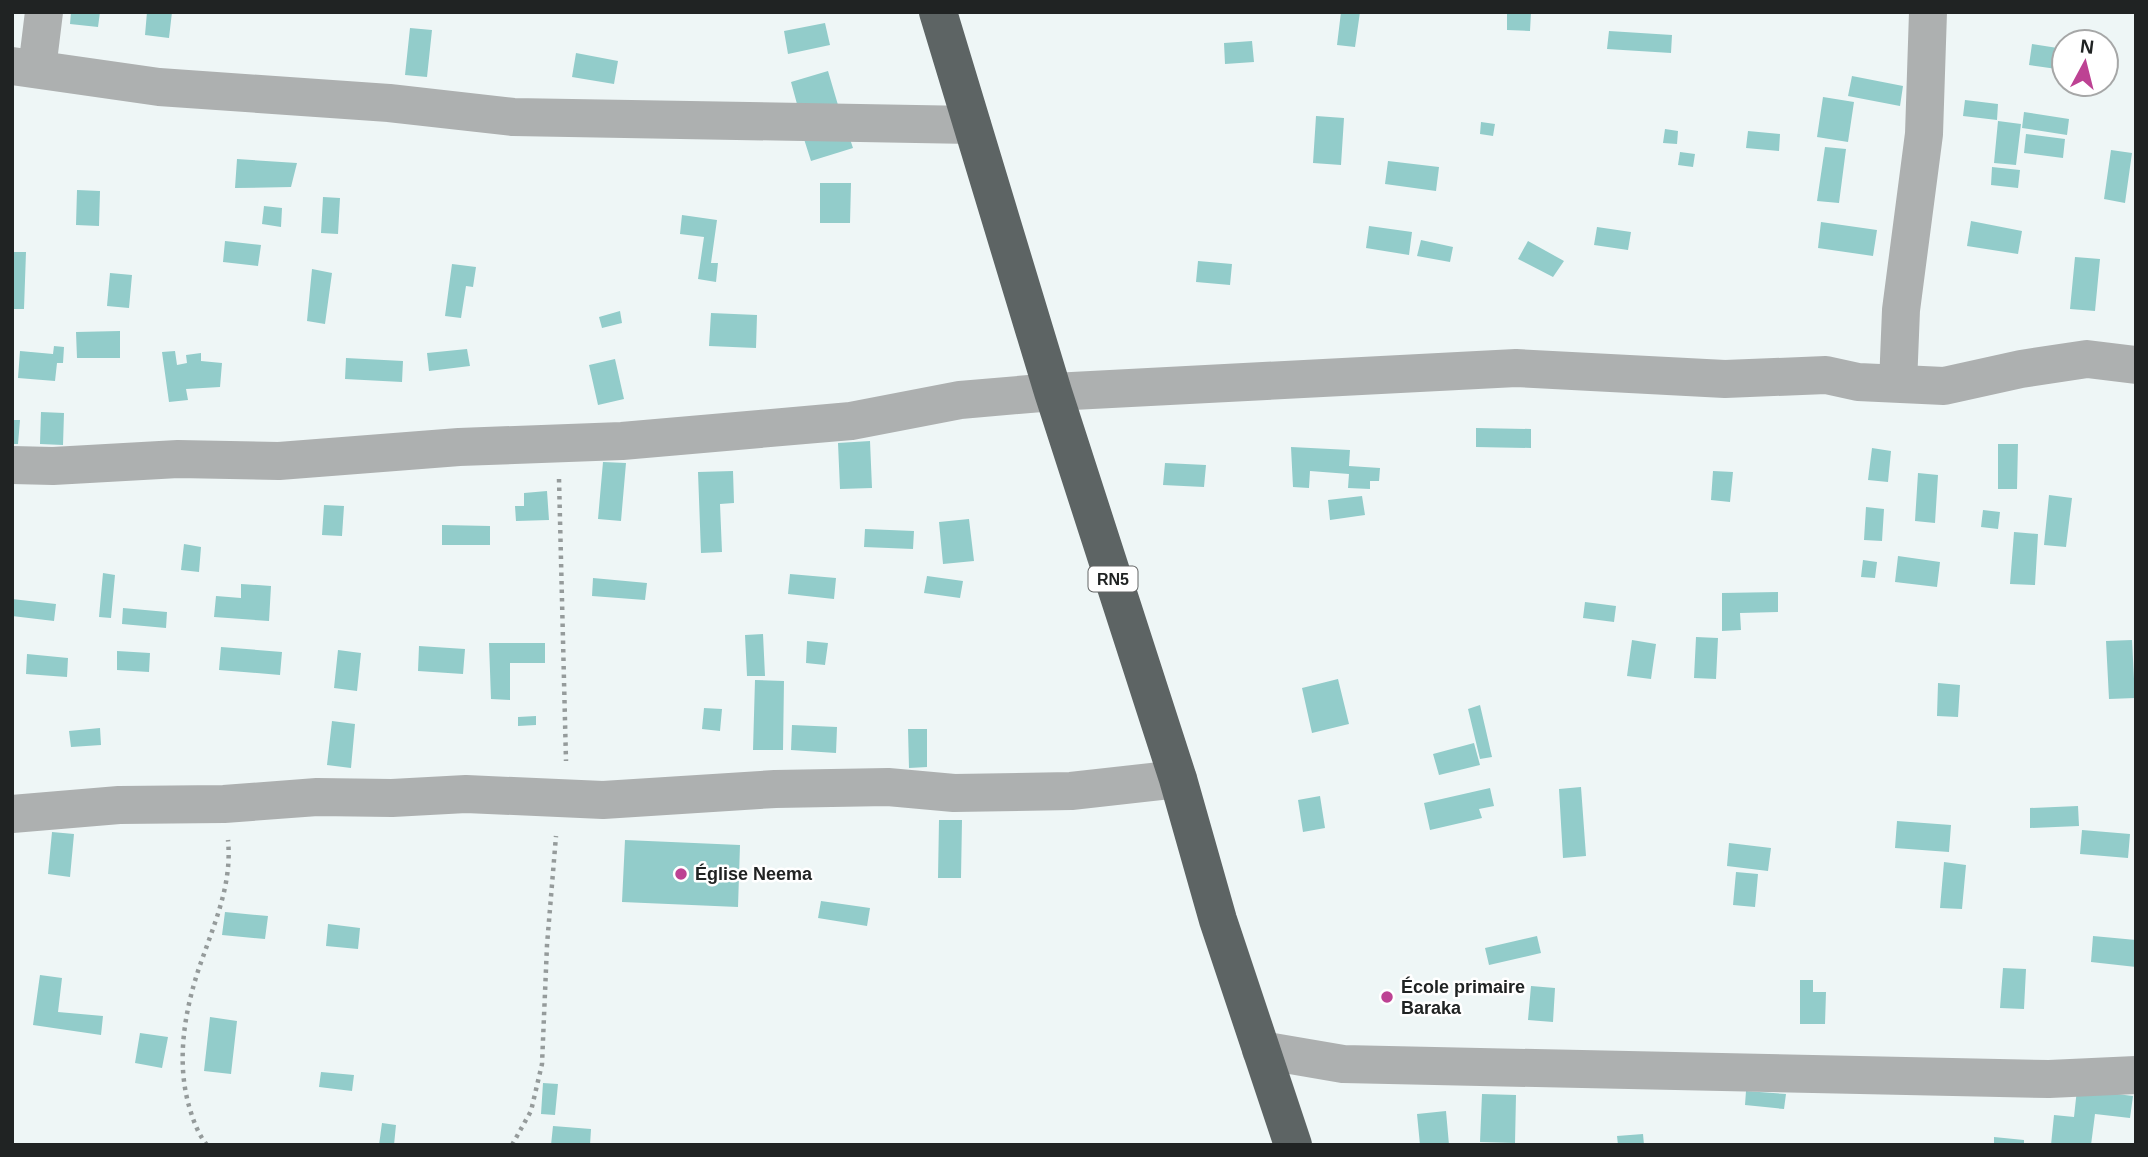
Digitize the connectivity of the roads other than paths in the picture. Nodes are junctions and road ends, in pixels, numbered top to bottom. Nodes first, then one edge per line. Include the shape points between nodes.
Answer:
1 (44, 12) edge
2 (938, 12) edge
3 (1928, 12) edge
4 (25, 68) edge
5 (972, 125) junction
6 (2136, 365) edge
7 (1898, 384) junction
8 (1053, 392) junction
9 (12, 465) edge
10 (1178, 779) junction
11 (12, 814) edge
12 (1261, 1050) junction
13 (2136, 1075) edge
14 (1293, 1145) edge

1 - 4 street
2 - 5 highway, RN5
3 - 7 street via 1924,134 1901,310
4 - 5 street via 159,87 513,117
5 - 8 highway, RN5
6 - 7 street via 2087,359 1944,386
7 - 8 street via 1826,375 1725,379 1516,368
8 - 9 street via 960,400 851,421 622,441 279,461 178,459
8 - 10 highway, RN5
10 - 11 street via 1071,791 954,793 875,787 603,800 466,794 317,797
10 - 12 highway, RN5
12 - 13 street via 1343,1064 2049,1079
12 - 14 highway, RN5

